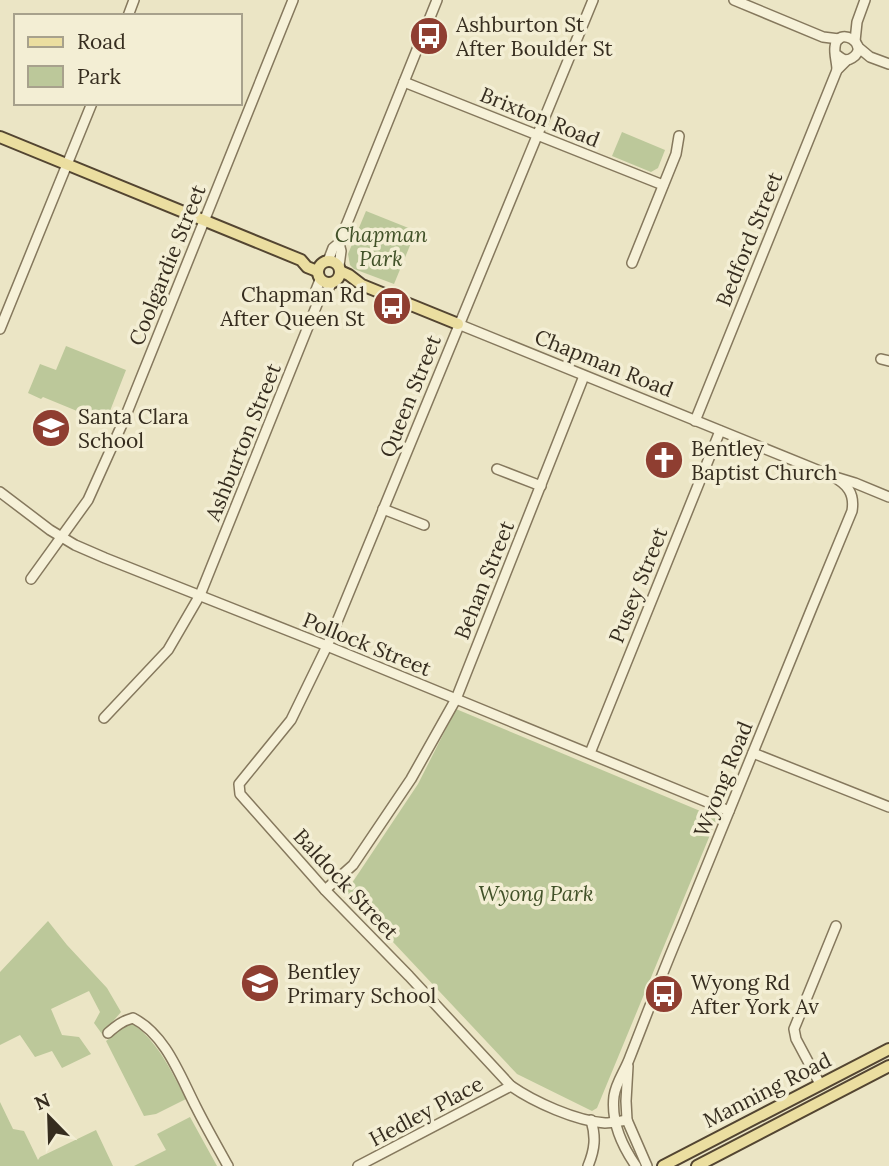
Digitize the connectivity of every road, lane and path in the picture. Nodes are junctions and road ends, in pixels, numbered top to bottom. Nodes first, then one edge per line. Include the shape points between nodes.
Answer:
1 (293, 0) edge
2 (437, 0) edge
3 (593, 0) edge
4 (734, 0) edge
5 (865, 0) edge
6 (857, 22) junction
7 (823, 37) junction
8 (842, 38) junction
9 (856, 44) junction
10 (836, 52) junction
11 (870, 57) junction
12 (850, 59) junction
13 (889, 64) edge
14 (837, 70) junction
15 (404, 82) junction
16 (91, 105) edge
17 (538, 136) junction
18 (680, 136) dead end
19 (0, 137) edge
20 (67, 165) junction
21 (663, 185) junction
22 (204, 220) junction
23 (632, 263) dead end
24 (329, 272) junction
25 (458, 324) junction
26 (0, 329) edge
27 (584, 376) junction
28 (695, 421) junction
29 (720, 431) junction
30 (496, 469) dead end
31 (832, 476) junction
32 (541, 486) junction
33 (0, 492) edge
34 (885, 496) edge
35 (889, 503) edge
36 (383, 509) junction
37 (852, 511) joint
38 (424, 525) dead end
39 (62, 537) junction
40 (31, 579) dead end
41 (200, 595) junction
42 (327, 646) junction
43 (456, 699) junction
44 (104, 718) dead end
45 (753, 752) junction
46 (590, 753) junction
47 (240, 794) joint
48 (889, 807) edge
49 (729, 811) junction
50 (325, 890) junction
51 (835, 926) dead end
52 (108, 1033) dead end
53 (889, 1049) edge
54 (629, 1061) junction
55 (889, 1066) edge
56 (820, 1084) junction
57 (511, 1086) junction
58 (626, 1116) junction
59 (615, 1117) junction
60 (591, 1120) junction
61 (631, 1163) edge
62 (228, 1166) edge
63 (358, 1166) edge
64 (588, 1166) edge
65 (647, 1166) edge
66 (663, 1166) edge
67 (697, 1166) edge

1 - 22 street, Coolgardie Street
2 - 15 street, Ashburton Street
3 - 17 street, Queen Street
4 - 7 street
5 - 6 street
6 - 8 street
6 - 9 street
7 - 8 street
7 - 10 street
8 - 9 street via 850,37
8 - 10 street via 835,43
9 - 11 street
9 - 12 street
10 - 12 street via 841,59
10 - 14 street, Bedford Street
11 - 12 street
11 - 13 street
12 - 14 street, Bedford Street
14 - 28 street, Bedford Street
15 - 17 street, Brixton Road
15 - 24 street, Ashburton Street via 339,243 333,248
16 - 20 street
17 - 21 street, Brixton Road
17 - 25 street, Queen Street
18 - 21 street
19 - 20 main road, Chapman Road
20 - 22 main road, Chapman Road
20 - 26 street
21 - 23 street
22 - 24 main road, Chapman Road via 301,260 307,267
22 - 39 street, Coolgardie Street via 124,420 88,500
24 - 25 main road, Chapman Road via 349,275 362,285
24 - 41 street, Ashburton Street via 316,290 318,302
25 - 27 street, Chapman Road
25 - 36 street, Queen Street
27 - 28 street, Chapman Road
27 - 32 street, Behan Street
28 - 29 street, Chapman Road
29 - 31 street, Chapman Road
29 - 46 street, Pusey Street
30 - 32 street
31 - 34 street, Chapman Road
31 - 37 street, Chapman Road via 848,487
32 - 43 street, Behan Street
33 - 39 street, Pollock Street
34 - 35 street, Chapman Road via 877,495
36 - 38 street
36 - 42 street, Queen Street
37 - 45 street, Wyong Road
39 - 40 street, Coolgardie Street
39 - 41 street, Pollock Street
41 - 42 street, Pollock Street
41 - 44 street, Ashburton Street via 168,650
42 - 43 street, Pollock Street
42 - 47 street, Queen Street via 291,720 239,784
43 - 46 street, Pollock Street
43 - 50 street, Behan Street via 375,833 353,865
45 - 48 street
45 - 49 street, Wyong Road
46 - 49 street, Pollock Street
47 - 50 street, Baldock Street
49 - 54 street, Wyong Road
50 - 57 street, Baldock Street
51 - 56 street via 794,1030
52 - 62 street via 133,1018 158,1039
53 - 56 main road, Manning Road
54 - 58 street, Wyong Road
54 - 59 street, Wyong Road via 617,1084
55 - 67 main road, Manning Road
56 - 66 main road, Manning Road
57 - 60 street, Baldock Street via 574,1117
57 - 63 street, Hedley Place
58 - 59 street, Baldock Street
58 - 65 street, Wyong Road
59 - 60 street, Baldock Street via 606,1123
59 - 61 street, Wyong Road
60 - 64 street via 595,1145

